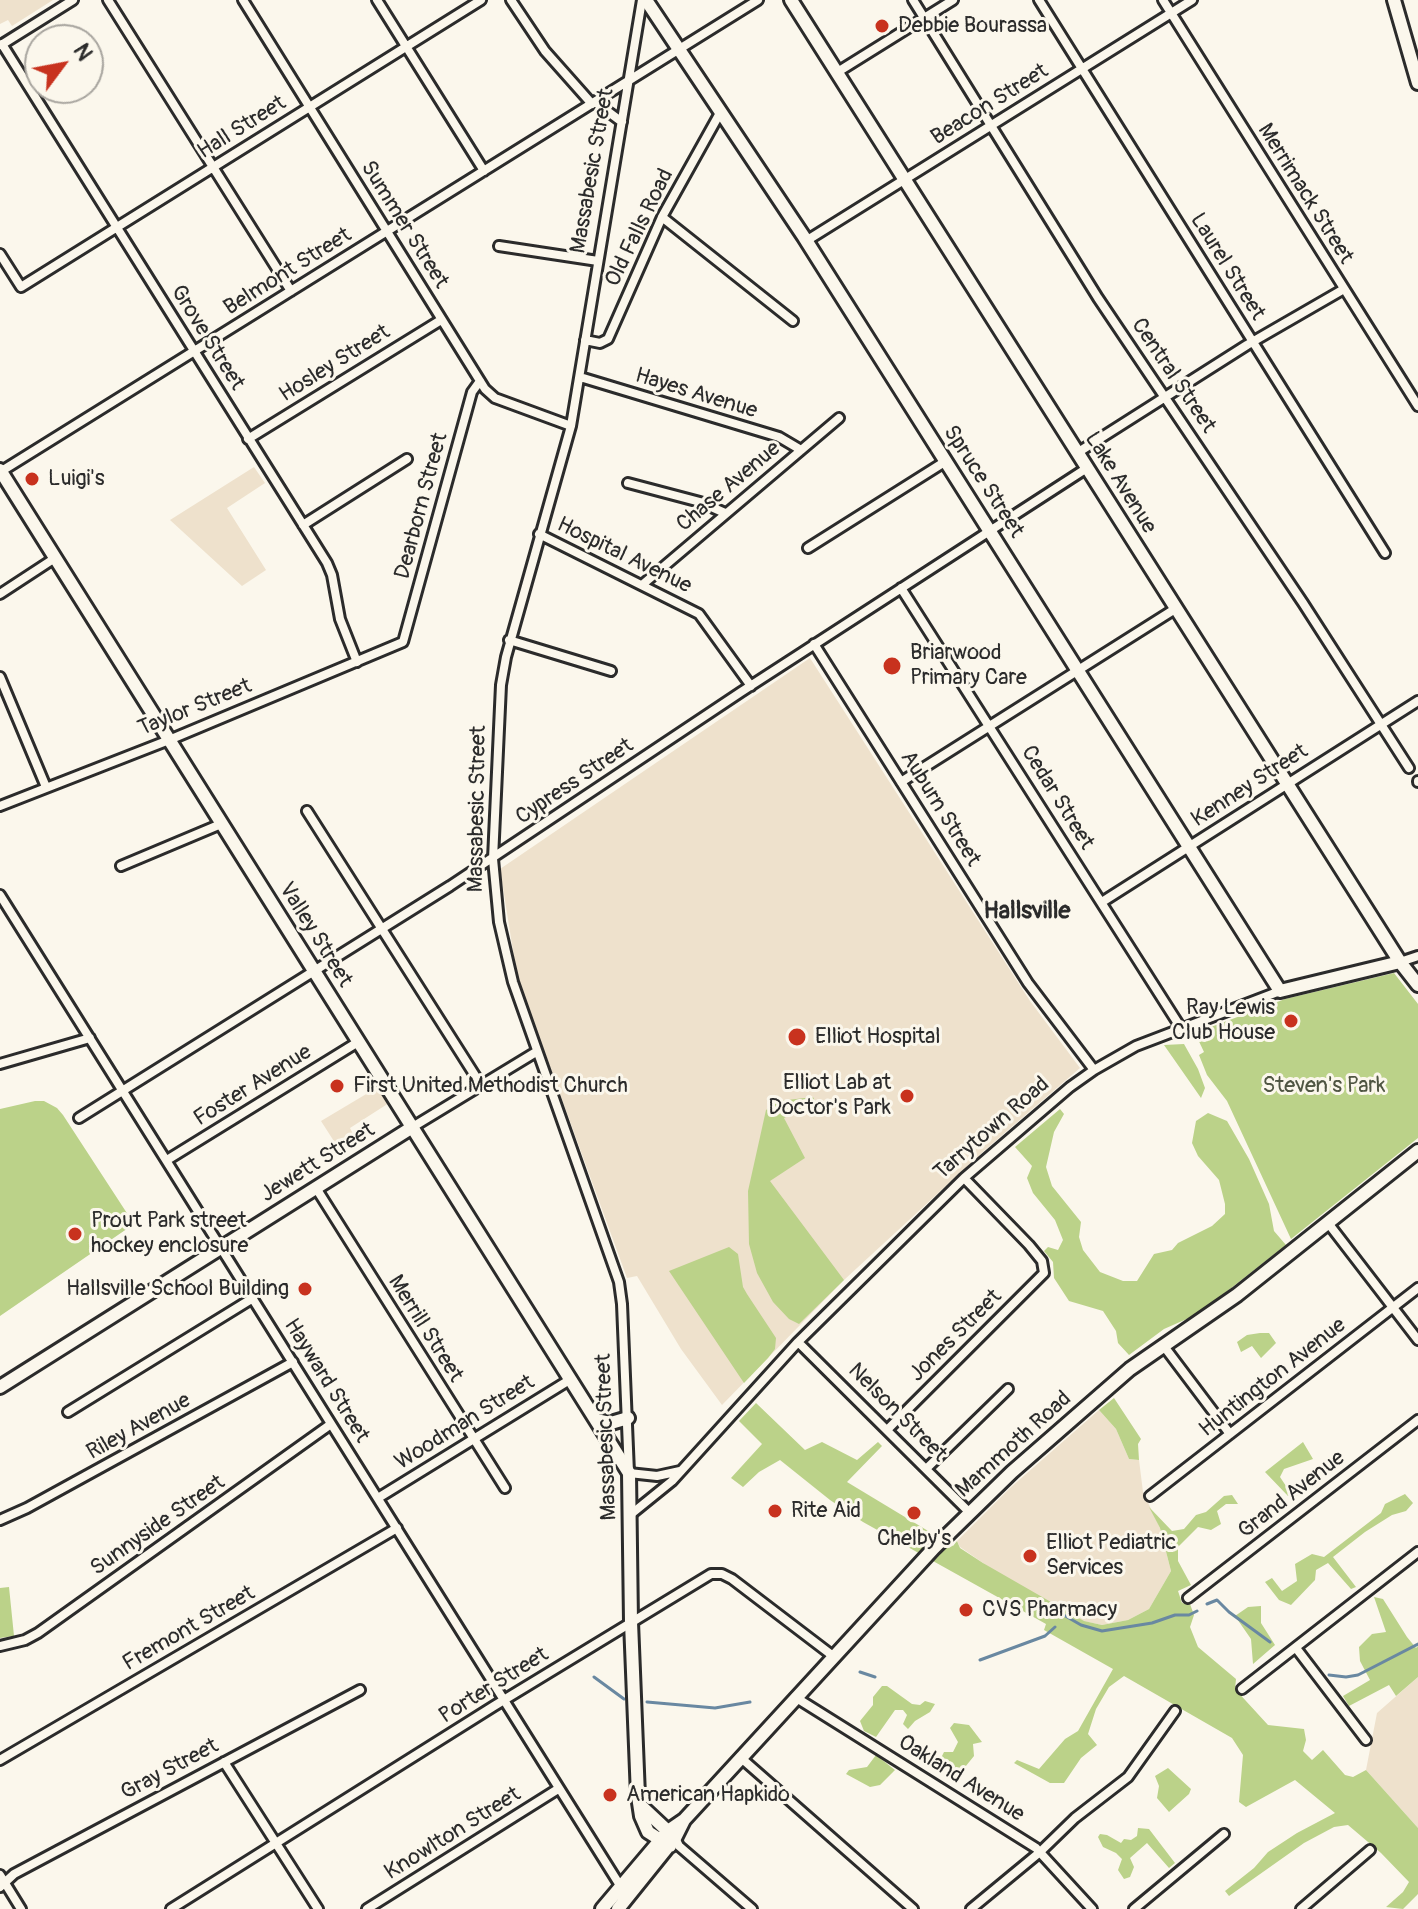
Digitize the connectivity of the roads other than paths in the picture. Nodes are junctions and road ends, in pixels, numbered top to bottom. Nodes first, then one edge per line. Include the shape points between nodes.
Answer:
1 (73, 0) edge
2 (108, 0) edge
3 (243, 0) edge
4 (377, 0) edge
5 (481, 0) edge
6 (511, 0) edge
7 (644, 0) edge
8 (758, 0) edge
9 (791, 0) edge
10 (913, 0) edge
11 (953, 0) edge
12 (1039, 0) edge
13 (1163, 0) edge
14 (1192, 0) edge
15 (1394, 0) edge
16 (1171, 13) junction
17 (924, 18) junction
18 (1, 44) edge
19 (407, 47) junction
20 (679, 49) junction
21 (1082, 69) junction
22 (836, 73) junction
23 (1417, 74) edge
24 (628, 80) junction
25 (594, 103) junction
26 (310, 107) junction
27 (720, 113) junction
28 (622, 122) junction
29 (990, 126) junction
30 (213, 167) junction
31 (484, 171) junction
32 (904, 180) junction
33 (662, 217) junction
34 (116, 228) junction
35 (387, 231) junction
36 (806, 241) junction
37 (499, 246) dead end
38 (0, 254) edge
39 (598, 261) junction
40 (1344, 289) junction
41 (291, 291) junction
42 (441, 320) junction
43 (793, 321) dead end
44 (585, 340) junction
45 (1253, 342) junction
46 (193, 351) junction
47 (580, 377) junction
48 (480, 381) junction
49 (1165, 396) junction
50 (1418, 406) edge
51 (839, 418) dead end
52 (571, 426) junction
53 (248, 439) junction
54 (801, 450) junction
55 (1077, 453) junction
56 (407, 459) dead end
57 (946, 461) junction
58 (1087, 468) junction
59 (0, 471) edge
60 (628, 483) dead end
61 (725, 513) junction
62 (303, 525) junction
63 (991, 531) junction
64 (539, 534) junction
65 (808, 548) dead end
66 (1385, 553) dead end
67 (55, 558) junction
68 (642, 585) junction
69 (901, 588) junction
70 (0, 594) edge
71 (1175, 609) junction
72 (509, 640) junction
73 (403, 642) joint
74 (814, 644) junction
75 (357, 662) junction
76 (1078, 669) junction
77 (611, 671) dead end
78 (0, 677) edge
79 (751, 686) junction
80 (1418, 701) edge
81 (1380, 725) junction
82 (990, 726) junction
83 (169, 740) junction
84 (1409, 768) dead end
85 (901, 782) junction
86 (1287, 784) junction
87 (46, 787) junction
88 (0, 806) edge
89 (307, 811) dead end
90 (221, 824) junction
91 (1190, 846) junction
92 (493, 859) junction
93 (121, 866) dead end
94 (0, 895) edge
95 (1102, 902) junction
96 (381, 930) junction
97 (1418, 956) edge
98 (1400, 962) junction
99 (315, 973) junction
100 (1418, 985) edge
101 (1280, 991) junction
102 (1181, 1028) junction
103 (90, 1038) junction
104 (358, 1042) junction
105 (536, 1052) junction
106 (0, 1064) edge
107 (1094, 1070) junction
108 (481, 1085) junction
109 (124, 1092) junction
110 (79, 1118) dead end
111 (411, 1128) junction
112 (1418, 1151) edge
113 (167, 1160) junction
114 (964, 1178) junction
115 (316, 1188) junction
116 (1328, 1223) junction
117 (222, 1248) junction
118 (1418, 1288) edge
119 (253, 1298) junction
120 (1393, 1307) junction
121 (1418, 1340) edge
122 (798, 1342) junction
123 (1163, 1345) junction
124 (293, 1362) junction
125 (571, 1379) junction
126 (0, 1387) edge
127 (1008, 1389) dead end
128 (68, 1412) dead end
129 (628, 1418) junction
130 (597, 1420) junction
131 (1418, 1420) edge
132 (331, 1424) junction
133 (888, 1429) junction
134 (1230, 1434) junction
135 (473, 1438) junction
136 (927, 1468) junction
137 (680, 1471) junction
138 (629, 1473) junction
139 (505, 1488) dead end
140 (1150, 1496) dead end
141 (378, 1498) junction
142 (969, 1512) junction
143 (629, 1516) junction
144 (0, 1520) edge
145 (397, 1528) junction
146 (1418, 1552) edge
147 (1188, 1598) dead end
148 (631, 1622) junction
149 (0, 1646) edge
150 (1296, 1648) junction
151 (833, 1656) junction
152 (1242, 1689) dead end
153 (360, 1690) dead end
154 (795, 1697) junction
155 (503, 1701) junction
156 (1175, 1711) dead end
157 (1366, 1740) dead end
158 (740, 1757) junction
159 (0, 1760) edge
160 (224, 1762) junction
161 (558, 1789) junction
162 (1224, 1834) dead end
163 (670, 1840) junction
164 (275, 1843) junction
165 (1370, 1850) dead end
166 (1040, 1852) junction
167 (2, 1881) edge
168 (621, 1887) junction
169 (184, 1906) edge
170 (1304, 1908) edge
171 (21, 1909) edge
172 (171, 1909) edge
173 (318, 1909) edge
174 (367, 1909) edge
175 (602, 1909) edge
176 (618, 1909) edge
177 (752, 1909) edge
178 (913, 1909) edge
179 (971, 1909) edge
180 (1092, 1909) edge
181 (1134, 1909) edge

1 - 18 street
2 - 30 street
3 - 26 street, Summer Street
4 - 19 street
5 - 19 street, Hall Street
6 - 25 street via 545,51
7 - 20 street, Spruce Street
7 - 24 street, Massabesic Street
8 - 20 street, Belmont Street
9 - 22 street, Lake Avenue
10 - 17 street, Central Street
11 - 17 street
12 - 21 street, Laurel Street
13 - 16 street, Merrimack Street
14 - 16 street, Beacon Street
15 - 23 street
16 - 21 street, Beacon Street
16 - 40 street, Merrimack Street
17 - 22 street
17 - 29 street, Central Street
18 - 34 street, Grove Street
19 - 26 street, Hall Street
19 - 31 street
20 - 24 street, Belmont Street
20 - 27 street, Spruce Street
21 - 29 street, Beacon Street
21 - 45 street, Laurel Street
22 - 32 street, Lake Avenue
24 - 25 street, Belmont Street
24 - 28 street, Massabesic Street
25 - 28 street
25 - 31 street, Belmont Street
26 - 30 street, Hall Street
26 - 35 street, Summer Street
27 - 33 street, Old Falls Road
27 - 36 street, Spruce Street
28 - 39 street, Massabesic Street
29 - 32 street, Beacon Street
29 - 49 street, Central Street
30 - 34 street, Hall Street
30 - 41 street
31 - 35 street, Belmont Street
32 - 36 street, Beacon Street
32 - 55 street, Lake Avenue
33 - 43 street
33 - 44 street, Old Falls Road via 608,339
34 - 38 street, Hall Street via 21,287
34 - 46 street, Grove Street
35 - 41 street, Belmont Street
35 - 42 street, Summer Street
36 - 57 street, Spruce Street
37 - 39 street
39 - 44 street, Massabesic Street
40 - 45 street
40 - 50 street, Merrimack Street
41 - 46 street, Belmont Street
42 - 48 street, Summer Street
42 - 53 street, Hosley Street
44 - 47 street, Massabesic Street
45 - 49 street
45 - 66 street, Laurel Street
46 - 53 street, Grove Street
46 - 59 street, Belmont Street
47 - 52 street, Massabesic Street
47 - 54 street, Hayes Avenue via 779,437
48 - 52 street, Summer Street via 495,398
48 - 73 street, Dearborn Street via 472,392
49 - 55 street
49 - 81 street, Central Street
51 - 54 street, Chase Avenue
52 - 64 street, Massabesic Street
53 - 62 street, Grove Street
54 - 61 street, Chase Avenue
55 - 58 street, Lake Avenue
56 - 62 street
57 - 63 street, Spruce Street
57 - 65 street
58 - 63 street, Cypress Street
58 - 71 street, Lake Avenue
59 - 67 street, Valley Street
60 - 61 street
61 - 68 street, Chase Avenue
62 - 75 street, Grove Street via 330,570 336,607
63 - 69 street, Cypress Street
63 - 76 street, Spruce Street
64 - 68 street, Hospital Avenue
64 - 72 street, Massabesic Street
67 - 70 street
67 - 83 street, Valley Street
68 - 79 street, Hospital Avenue via 704,618
69 - 74 street, Cypress Street
69 - 82 street, Cedar Street
71 - 76 street
71 - 86 street, Lake Avenue
72 - 77 street
72 - 92 street, Massabesic Street via 501,685
73 - 75 street, Taylor Street
74 - 79 street, Cypress Street
74 - 85 street, Auburn Street
75 - 83 street, Taylor Street
76 - 82 street
76 - 91 street, Spruce Street
78 - 87 street
79 - 92 street, Cypress Street
80 - 81 street, Kenney Street
81 - 84 street, Central Street
81 - 86 street, Kenney Street
82 - 85 street
82 - 95 street, Cedar Street
83 - 87 street, Taylor Street
83 - 90 street, Valley Street
85 - 107 street, Auburn Street via 1028,983
86 - 91 street, Kenney Street
86 - 98 street, Lake Avenue
87 - 88 street, Taylor Street
89 - 96 street
90 - 93 street
90 - 99 street, Valley Street
91 - 95 street, Kenney Street
91 - 101 street, Spruce Street
92 - 96 street, Cypress Street
92 - 105 street, Massabesic Street via 503,944
94 - 103 street, Hayward Street
95 - 102 street, Cedar Street
96 - 99 street, Cypress Street
96 - 108 street
97 - 98 street, Tarrytown Road
98 - 100 street, Lake Avenue
98 - 101 street, Tarrytown Road
99 - 104 street, Valley Street
99 - 109 street, Cypress Street
101 - 102 street, Tarrytown Road
102 - 107 street, Tarrytown Road
103 - 106 street
103 - 109 street, Hayward Street
104 - 111 street, Valley Street
104 - 113 street, Foster Avenue
105 - 108 street, Jewett Street
105 - 129 street, Massabesic Street via 619,1282
107 - 114 street, Tarrytown Road
108 - 111 street, Jewett Street
109 - 110 street, Cypress Street
109 - 113 street, Hayward Street
111 - 115 street, Jewett Street
111 - 125 street, Valley Street
112 - 116 street, Mammoth Road
113 - 117 street, Hayward Street
114 - 122 street, Tarrytown Road
114 - 133 street, Jones Street via 1029,1245 1044,1267 1041,1278
115 - 117 street, Jewett Street
115 - 135 street, Merrill Street
116 - 120 street
116 - 123 street, Mammoth Road
117 - 119 street, Hayward Street
117 - 126 street, Jewett Street
118 - 120 street, Huntington Avenue
119 - 124 street, Hayward Street
119 - 128 street
120 - 121 street
120 - 134 street, Huntington Avenue
122 - 133 street, Nelson Street
122 - 137 street, Tarrytown Road
123 - 134 street
123 - 142 street, Mammoth Road
124 - 132 street, Hayward Street
124 - 144 street, Riley Avenue
125 - 130 street, Valley Street
125 - 135 street, Woodman Street
127 - 136 street
129 - 130 street
129 - 138 street, Massabesic Street
130 - 138 street, Valley Street
131 - 147 street, Grand Avenue
132 - 141 street, Hayward Street
132 - 149 street, Sunnyside Street via 38,1633
133 - 136 street, Nelson Street
134 - 140 street, Huntington Avenue
135 - 139 street, Merrill Street
135 - 141 street, Woodman Street
136 - 142 street, Nelson Street
137 - 138 street via 657,1476
137 - 143 street, Tarrytown Road
138 - 143 street, Massabesic Street
141 - 145 street, Hayward Street
142 - 151 street, Mammoth Road
143 - 148 street, Massabesic Street
145 - 155 street, Hayward Street
145 - 159 street, Fremont Street
146 - 150 street
148 - 151 street, Porter Street via 711,1574 722,1574
148 - 155 street, Porter Street
148 - 163 street, Massabesic Street via 637,1786 641,1806
150 - 152 street
150 - 157 street
151 - 154 street, Mammoth Road
153 - 160 street, Gray Street
154 - 158 street, Mammoth Road
154 - 166 street, Oakland Avenue
155 - 161 street, Hayward Street
155 - 164 street, Porter Street
156 - 166 street via 1128,1777
158 - 163 street, Mammoth Road
158 - 178 street
160 - 164 street
160 - 167 street, Gray Street
161 - 168 street, Hayward Street
161 - 174 street, Knowlton Street
162 - 181 street
163 - 168 street, Mammoth Road
163 - 176 street, Mammoth Road
163 - 177 street
164 - 169 street, Porter Street
164 - 173 street
165 - 170 street
166 - 179 street
166 - 180 street, Oakland Avenue
167 - 171 street
168 - 175 street, Mammoth Road
169 - 172 street, Porter Street

